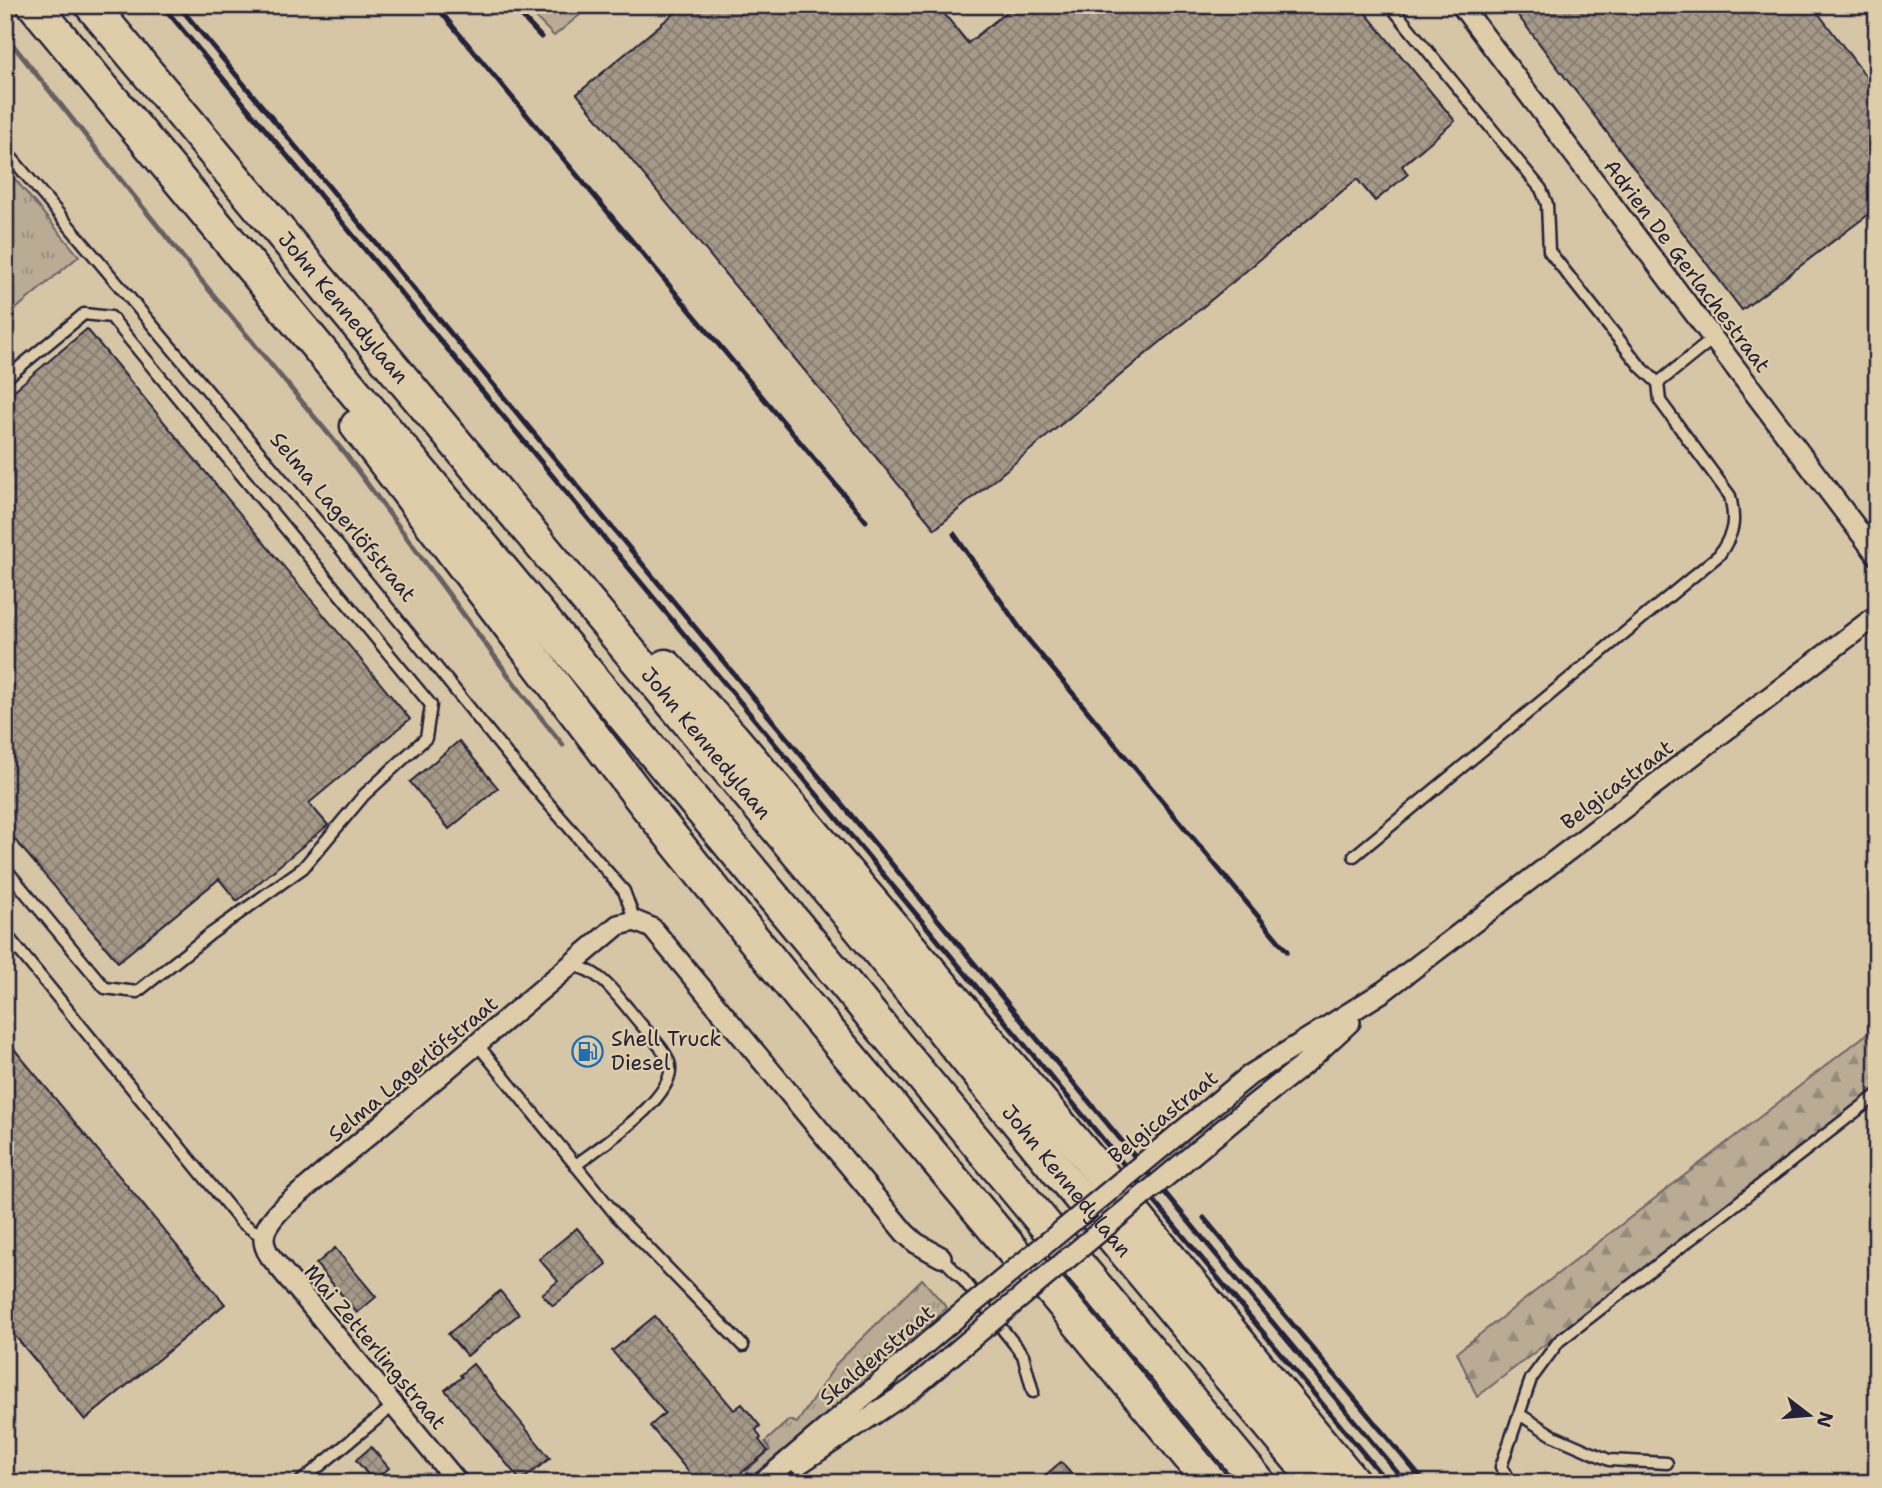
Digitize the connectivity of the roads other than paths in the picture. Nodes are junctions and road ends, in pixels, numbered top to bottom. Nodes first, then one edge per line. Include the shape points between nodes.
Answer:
1 (13, 5) edge
2 (34, 5) edge
3 (91, 5) edge
4 (1390, 5) edge
5 (1461, 5) edge
6 (5, 150) edge
7 (1714, 338) junction
8 (5, 379) edge
9 (1658, 383) junction
10 (335, 397) junction
11 (500, 498) junction
12 (1877, 555) edge
13 (1877, 615) edge
14 (1354, 856) dead end
15 (5, 867) edge
16 (635, 921) junction
17 (5, 933) edge
18 (571, 965) junction
19 (1384, 990) junction
20 (477, 1044) junction
21 (1877, 1095) edge
22 (576, 1165) junction
23 (1121, 1198) junction
24 (263, 1237) junction
25 (941, 1257) joint
26 (1040, 1278) junction
27 (743, 1346) dead end
28 (1032, 1392) dead end
29 (394, 1405) junction
30 (1519, 1414) junction
31 (1667, 1463) dead end
32 (299, 1483) edge
33 (458, 1483) edge
34 (762, 1483) edge
35 (773, 1483) edge
36 (1211, 1483) edge
37 (1237, 1483) edge
38 (1259, 1483) edge
39 (1318, 1483) edge
40 (1354, 1483) edge
41 (1511, 1483) edge

1 - 10 highway
2 - 38 highway, John Kennedylaan
3 - 11 highway, John Kennedylaan
4 - 9 lane via 1541,189 1547,204 1549,251
5 - 7 street, Adrien De Gerlachestraat
6 - 16 lane, Selma Lagerlöfstraat via 624,891
7 - 9 lane
7 - 12 street, Adrien De Gerlachestraat
8 - 15 lane via 84,314 111,317 431,705 426,738 364,795 303,868 137,992 105,988
9 - 14 lane via 1660,401 1730,496 1735,514 1731,538 1719,555
10 - 26 highway via 646,805 805,1003
10 - 37 highway
11 - 23 highway via 611,607 733,738
11 - 39 highway, John Kennedylaan
13 - 19 street, Belgicastraat
16 - 18 street, Selma Lagerlöfstraat via 618,925
16 - 25 street via 652,928 905,1233
17 - 24 lane via 241,1222
18 - 20 street, Selma Lagerlöfstraat
18 - 22 lane via 584,967 615,994 669,1062 671,1076 659,1097
19 - 23 street, Belgicastraat, bridge via 1307,1062 1239,1116
19 - 23 street, Belgicastraat, bridge via 1223,1097
20 - 22 lane
20 - 24 street, Selma Lagerlöfstraat via 281,1209
21 - 30 lane via 1559,1341 1531,1379
22 - 27 lane via 616,1215
23 - 26 street, bridge
23 - 40 highway
24 - 29 street, Mai Zetterlingstraat via 270,1256
25 - 28 lane via 1023,1356
26 - 34 street, Skaldenstraat, bridge via 956,1318
26 - 35 street, Skaldenstraat, bridge via 912,1389
26 - 36 highway
29 - 32 lane
29 - 33 street, Mai Zetterlingstraat
30 - 31 lane via 1554,1436 1609,1460
30 - 41 lane via 1501,1467

